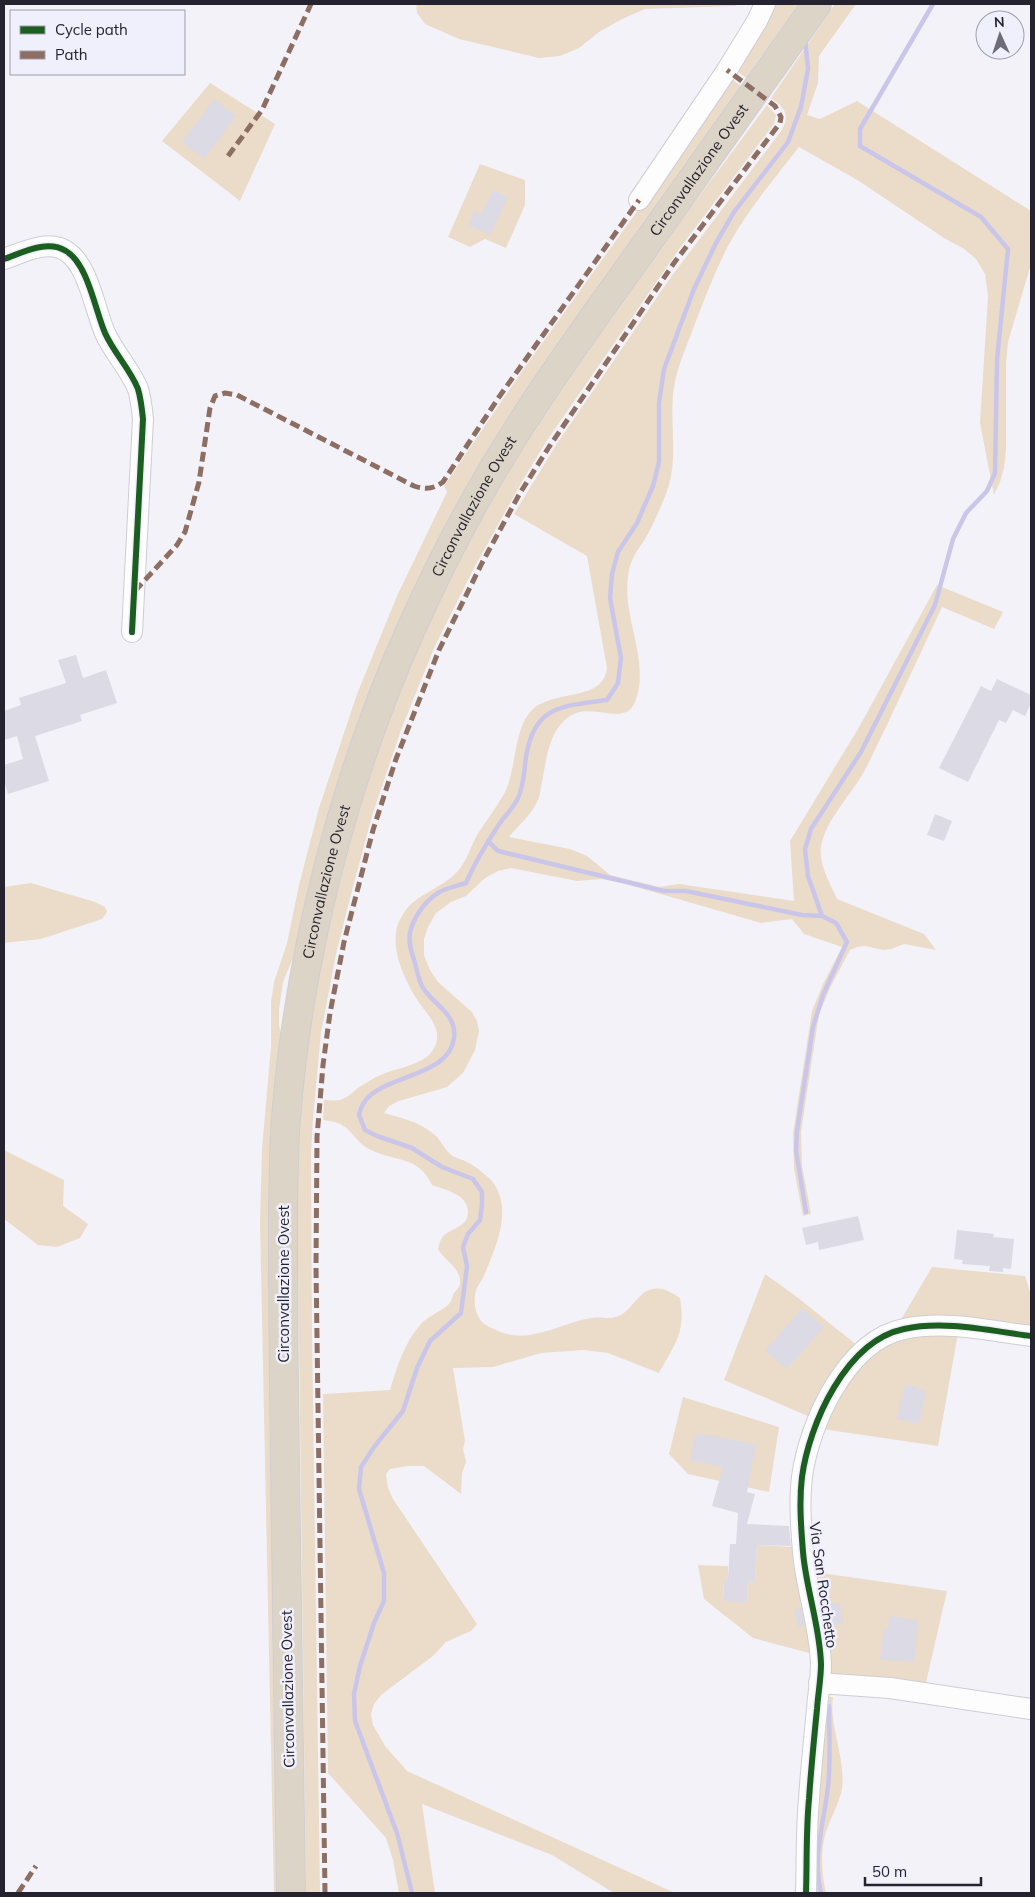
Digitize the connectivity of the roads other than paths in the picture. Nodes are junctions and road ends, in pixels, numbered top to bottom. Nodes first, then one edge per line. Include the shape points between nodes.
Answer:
1 (765, 4) edge
2 (817, 4) edge
3 (639, 200) dead end
4 (4, 260) edge
5 (132, 632) dead end
6 (1031, 1336) edge
7 (820, 1683) junction
8 (1031, 1710) edge
9 (291, 1893) edge
10 (806, 1893) edge

1 - 3 street via 727,70
2 - 9 highway, Circonvallazione Ovest via 526,415 480,494 402,649 371,729 342,821 321,900 303,991 292,1063 284,1175
4 - 5 street via 46,246 57,247 74,258 82,270 105,331 138,391 143,419
6 - 7 street, Via San Rocchetto via 952,1327 902,1329 880,1338 864,1350 837,1385 810,1439 800,1497 804,1560 819,1649
7 - 8 street via 890,1688
7 - 10 street, Via San Rocchetto via 807,1818

